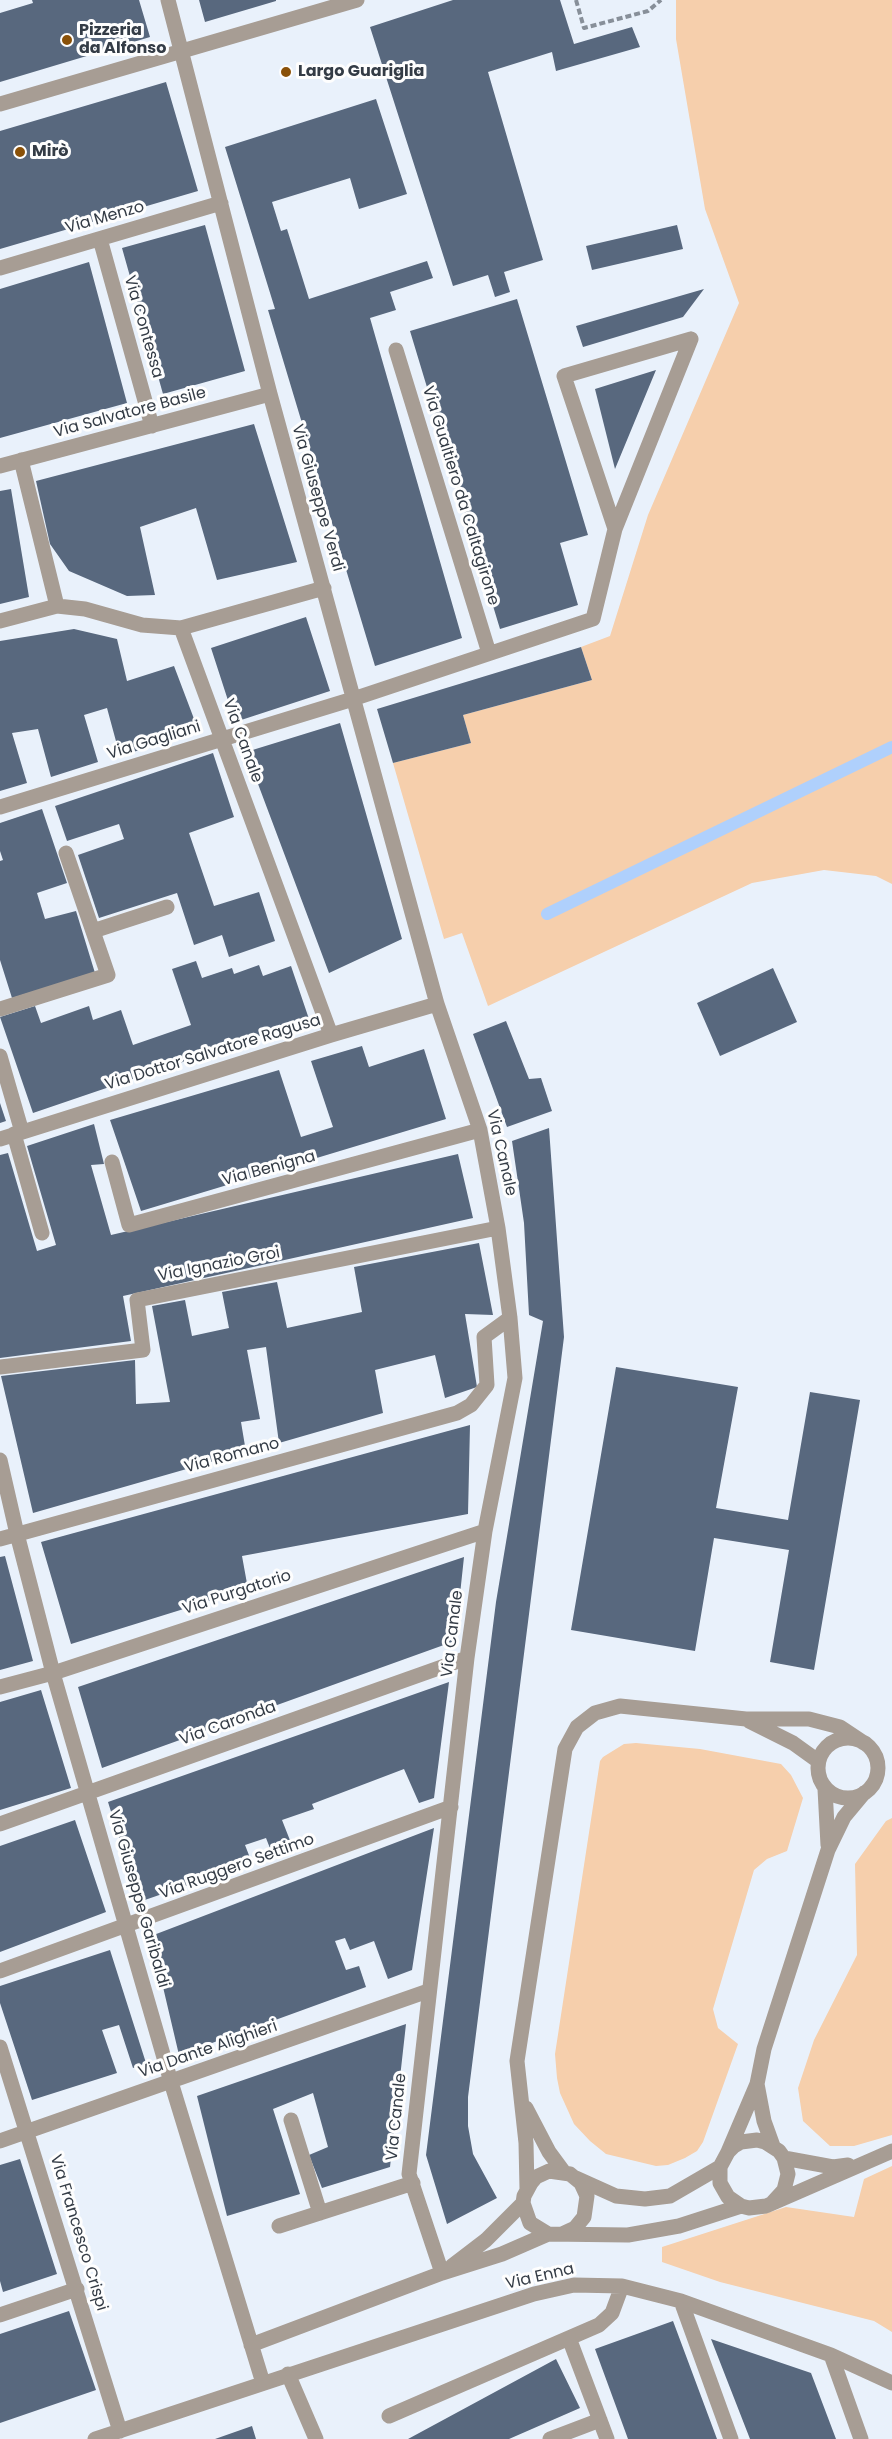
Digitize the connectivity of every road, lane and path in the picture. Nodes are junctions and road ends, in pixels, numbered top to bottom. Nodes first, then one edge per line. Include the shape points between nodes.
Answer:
1 (168, 0) edge
2 (357, 0) edge
3 (576, 0) edge
4 (661, 0) edge
5 (182, 51) junction
6 (0, 104) edge
7 (221, 204) junction
8 (100, 239) junction
9 (0, 268) edge
10 (396, 350) dead end
11 (270, 394) junction
12 (152, 426) junction
13 (21, 460) junction
14 (0, 466) edge
15 (615, 529) junction
16 (324, 588) junction
17 (57, 606) junction
18 (0, 621) edge
19 (181, 628) junction
20 (489, 653) junction
21 (353, 699) junction
22 (222, 739) junction
23 (0, 807) edge
24 (66, 853) dead end
25 (167, 907) dead end
26 (93, 931) junction
27 (437, 1005) junction
28 (0, 1009) edge
29 (332, 1035) junction
30 (0, 1056) edge
31 (480, 1130) junction
32 (12, 1135) edge
33 (112, 1162) dead end
34 (498, 1227) junction
35 (42, 1233) dead end
36 (510, 1318) junction
37 (0, 1367) edge
38 (0, 1460) edge
39 (485, 1531) junction
40 (16, 1534) junction
41 (0, 1539) edge
42 (467, 1658) junction
43 (53, 1673) junction
44 (0, 1688) edge
45 (746, 1719) junction
46 (864, 1743) junction
47 (818, 1761) junction
48 (825, 1788) junction
49 (88, 1793) junction
50 (864, 1793) junction
51 (451, 1807) junction
52 (0, 1824) edge
53 (828, 1850) junction
54 (128, 1926) junction
55 (0, 1971) edge
56 (428, 1992) junction
57 (0, 2047) edge
58 (171, 2082) junction
59 (758, 2084) junction
60 (519, 2095) junction
61 (291, 2120) dead end
62 (28, 2132) junction
63 (0, 2141) edge
64 (773, 2146) junction
65 (892, 2151) edge
66 (728, 2152) junction
67 (784, 2158) junction
68 (860, 2164) junction
69 (720, 2167) junction
70 (569, 2175) junction
71 (413, 2183) junction
72 (525, 2196) junction
73 (773, 2202) junction
74 (741, 2206) junction
75 (320, 2213) junction
76 (279, 2226) dead end
77 (555, 2234) junction
78 (442, 2273) junction
79 (622, 2286) junction
80 (77, 2289) junction
81 (681, 2301) junction
82 (0, 2315) edge
83 (569, 2338) junction
84 (251, 2345) junction
85 (831, 2355) junction
86 (288, 2374) junction
87 (263, 2383) junction
88 (892, 2384) edge
89 (389, 2416) dead end
90 (600, 2420) junction
91 (120, 2431) junction
92 (94, 2439) edge
93 (316, 2439) edge
94 (550, 2439) edge
95 (607, 2439) edge
96 (731, 2439) edge
97 (861, 2439) edge

1 - 5 street, Via Giuseppe Verdi
2 - 5 street
3 - 4 path via 584,28 648,11
5 - 6 street
5 - 7 street, Via Giuseppe Verdi
7 - 8 street, Via Menzo
7 - 11 street, Via Giuseppe Verdi
8 - 9 street, Via Menzo
8 - 12 street, Via Contessa
10 - 20 street, Via Gualtiero da Caltagirone
11 - 12 street, Via Salvatore Basile
11 - 16 street, Via Giuseppe Verdi
12 - 13 street, Via Salvatore Basile
13 - 14 street, Via Salvatore Basile
13 - 17 street
15 - 15 street via 653,434 691,339 564,376
15 - 20 street, Via Gagliani via 593,619
16 - 19 street
16 - 21 street, Via Giuseppe Verdi
17 - 18 street
17 - 19 street via 85,609 142,625
19 - 22 street, Via Canale
20 - 21 street, Via Gagliani
21 - 22 street, Via Gagliani
21 - 27 street, Via Giuseppe Verdi
22 - 23 street, Via Gagliani
22 - 29 street, Via Canale
24 - 26 street
25 - 26 street
26 - 28 street via 108,975
27 - 29 street, Via Dottor Salvatore Ragusa
27 - 31 street, Via Canale
29 - 32 street, Via Dottor Salvatore Ragusa
30 - 32 street
31 - 33 street, Via Benigna via 129,1225
31 - 34 street, Via Canale
32 - 35 street
34 - 36 street, Via Canale
34 - 37 street, Via Ignazio Groi via 137,1300 143,1350
36 - 39 street, Via Canale via 515,1378
36 - 40 street, Via Romano via 484,1337 487,1384 471,1405 457,1413
38 - 40 street, Via Giuseppe Garibaldi
39 - 42 street, Via Canale
39 - 43 street, Via Purgatorio
40 - 41 street, Via Romano
40 - 43 street, Via Giuseppe Garibaldi
42 - 49 street, Via Caronda
42 - 51 street, Via Canale
43 - 44 street, Via Purgatorio
43 - 49 street, Via Giuseppe Garibaldi
45 - 46 street via 809,1719 840,1727
45 - 47 street
45 - 60 street via 620,1706 595,1713 577,1727 565,1749 517,2061
46 - 47 street via 837,1740 828,1745
46 - 50 street via 878,1768 872,1786
47 - 48 street
48 - 50 street via 848,1798
48 - 53 street
49 - 52 street, Via Caronda
49 - 54 street, Via Giuseppe Garibaldi
50 - 53 street via 844,1817
51 - 54 street, Via Ruggero Settimo
51 - 56 street, Via Canale
53 - 59 street via 764,2049
54 - 55 street, Via Ruggero Settimo
54 - 58 street, Via Giuseppe Garibaldi
56 - 58 street, Via Dante Alighieri
56 - 71 street, Via Canale via 409,2174
57 - 62 street, Via Francesco Crispi
58 - 62 street, Via Dante Alighieri
58 - 84 street, Via Giuseppe Garibaldi
59 - 64 street
59 - 66 street
60 - 70 street via 536,2129
60 - 72 street via 526,2143
61 - 75 street
62 - 63 street, Via Dante Alighieri
62 - 80 street, Via Francesco Crispi
64 - 66 street via 749,2140
64 - 67 street
65 - 68 street
66 - 69 street
67 - 68 street via 833,2167
67 - 73 street via 787,2182
68 - 73 street
69 - 70 street via 670,2196 645,2199 616,2196
69 - 74 street via 723,2191
70 - 72 street via 542,2174
70 - 77 street via 587,2196 587,2210 575,2228
71 - 75 street
71 - 78 street, Via Canale
72 - 77 street via 530,2223
72 - 78 street via 486,2240
73 - 74 street via 758,2208
74 - 77 street via 679,2226 628,2235
75 - 76 street
77 - 78 street
78 - 84 street
79 - 81 street, Via Enna
79 - 83 street via 612,2313 599,2325
79 - 86 street, Via Enna via 574,2285 534,2294
80 - 82 street
80 - 91 street, Via Francesco Crispi
81 - 85 street, Via Enna
81 - 96 street
83 - 89 street
83 - 90 street
84 - 87 street, Via Giuseppe Garibaldi
85 - 88 street, Via Enna
85 - 97 street
86 - 87 street, Via Enna
86 - 93 street
87 - 91 street, Via Enna
90 - 94 street
90 - 95 street
91 - 92 street, Via Enna

